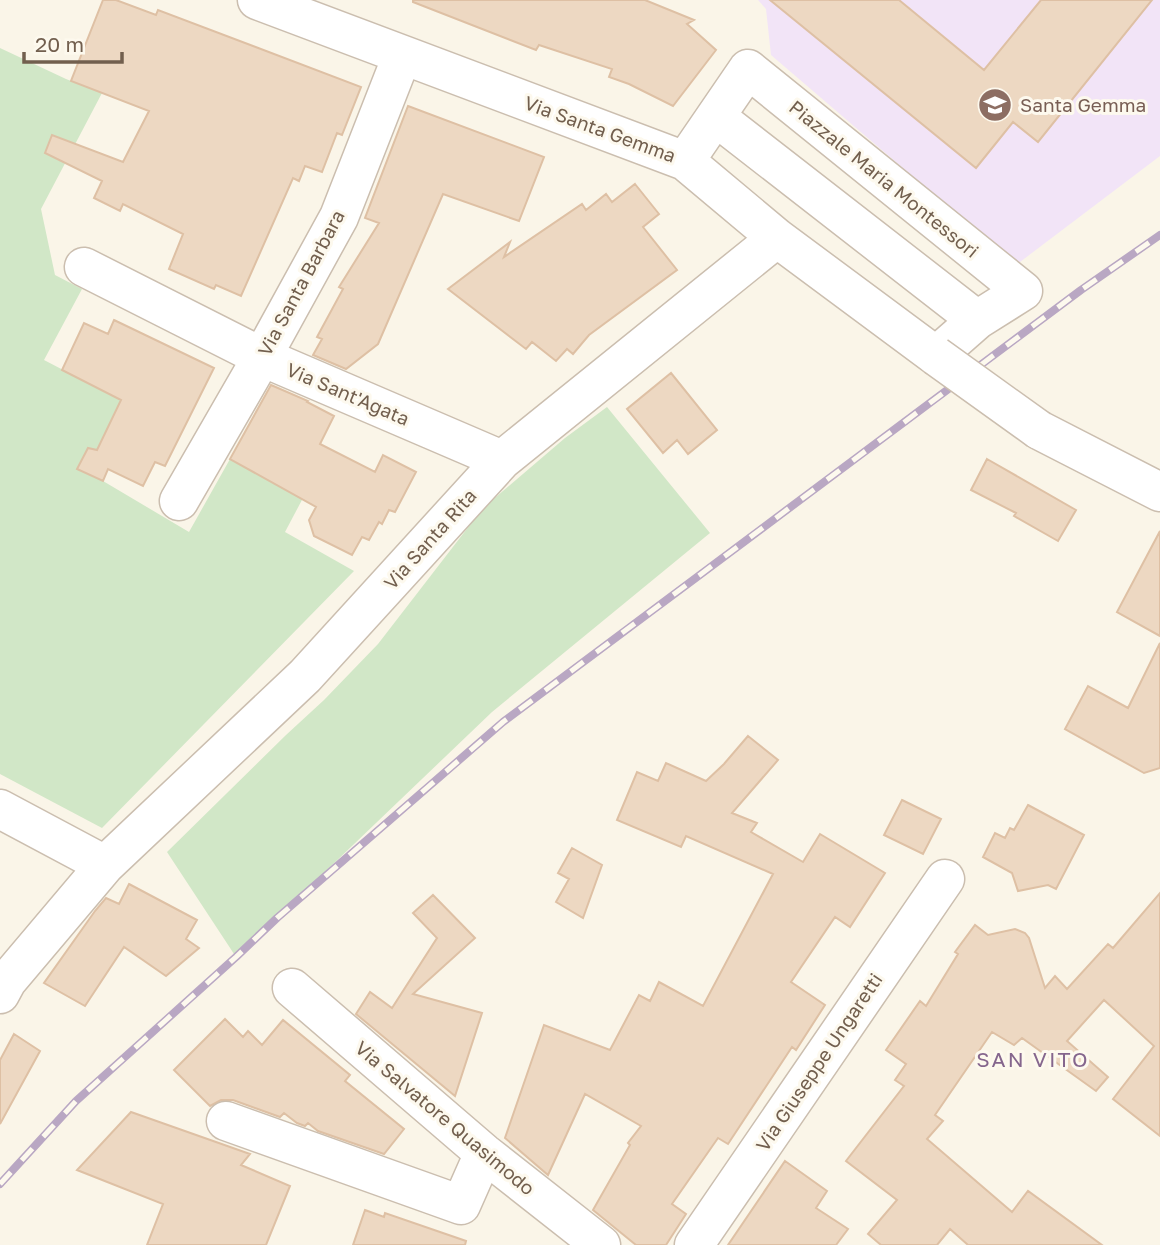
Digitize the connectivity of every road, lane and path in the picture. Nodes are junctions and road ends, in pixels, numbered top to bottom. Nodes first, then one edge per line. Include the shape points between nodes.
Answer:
1 (257, 0) edge
2 (402, 55) junction
3 (716, 117) junction
4 (685, 161) junction
5 (776, 238) junction
6 (84, 267) dead end
7 (977, 320) junction
8 (936, 356) junction
9 (262, 358) junction
10 (502, 460) junction
11 (1160, 492) edge
12 (179, 501) dead end
13 (0, 809) edge
14 (105, 865) junction
15 (944, 879) dead end
16 (292, 988) dead end
17 (0, 994) edge
18 (226, 1121) dead end
19 (484, 1153) junction
20 (601, 1245) edge
21 (694, 1245) edge

1 - 2 street, Via Santa Gemma
2 - 4 street, Via Santa Gemma
2 - 9 street, Via Santa Barbara via 339,216
3 - 4 street, Piazzale Maria Montessori
3 - 7 street
3 - 7 street, Piazzale Maria Montessori via 748,69 1023,291
4 - 5 street, Via Santa Gemma
5 - 8 street, Via Santa Gemma
5 - 10 street, Via Santa Rita
6 - 9 street, Via Sant'Agata
7 - 8 street, Piazzale Maria Montessori
8 - 11 street, Via Santa Gemma, bridge via 1039,430
9 - 10 street, Via Sant'Agata
9 - 12 street, Via Santa Barbara
10 - 14 street, Via Santa Rita via 305,676
13 - 14 street
14 - 17 street, Via Santa Rita
15 - 21 street, Via Giuseppe Ungaretti
16 - 19 street, Via Salvatore Quasimodo
18 - 19 street via 461,1205
19 - 20 street, Via Salvatore Quasimodo

